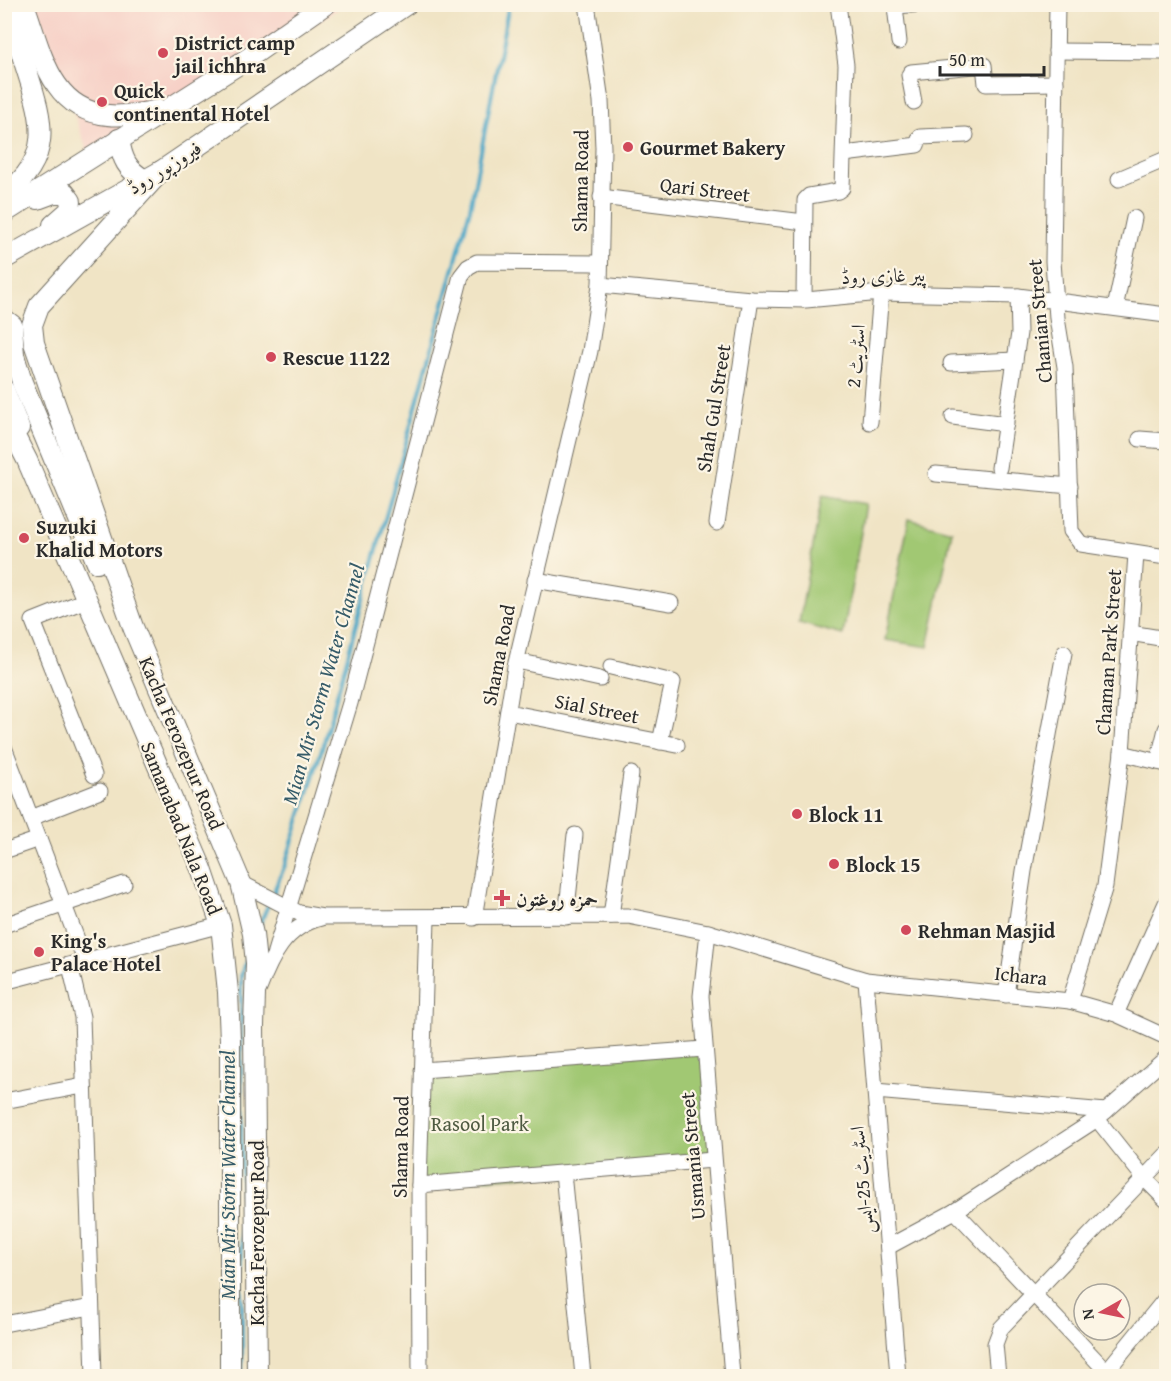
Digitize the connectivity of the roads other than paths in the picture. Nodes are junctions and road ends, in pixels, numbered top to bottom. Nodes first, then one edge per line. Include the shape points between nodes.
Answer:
1 (6, 4) edge
2 (24, 4) edge
3 (326, 4) edge
4 (407, 4) edge
5 (587, 4) edge
6 (838, 4) edge
7 (924, 4) edge
8 (1057, 4) edge
9 (899, 42) dead end
10 (1056, 51) junction
11 (1167, 52) edge
12 (1056, 83) junction
13 (914, 102) dead end
14 (165, 110) junction
15 (966, 135) dead end
16 (119, 139) junction
17 (844, 154) junction
18 (1167, 159) edge
19 (153, 175) junction
20 (1119, 178) dead end
21 (602, 198) junction
22 (6, 206) edge
23 (1134, 218) dead end
24 (804, 222) junction
25 (4, 259) edge
26 (599, 264) junction
27 (600, 285) junction
28 (881, 293) junction
29 (1018, 296) junction
30 (751, 299) junction
31 (804, 300) junction
32 (1056, 300) junction
33 (1115, 308) junction
34 (1167, 315) edge
35 (4, 319) edge
36 (1015, 360) junction
37 (951, 363) dead end
38 (4, 390) edge
39 (4, 415) edge
40 (953, 417) dead end
41 (870, 422) dead end
42 (1006, 424) junction
43 (1140, 440) dead end
44 (1167, 441) edge
45 (27, 460) junction
46 (999, 468) dead end
47 (936, 474) dead end
48 (1070, 486) junction
49 (717, 523) dead end
50 (1136, 554) junction
51 (1167, 557) edge
52 (535, 580) junction
53 (86, 600) junction
54 (672, 603) dead end
55 (133, 627) junction
56 (1130, 633) junction
57 (1167, 639) edge
58 (1064, 652) dead end
59 (517, 661) junction
60 (611, 667) dead end
61 (600, 679) dead end
62 (508, 712) junction
63 (1167, 729) edge
64 (660, 742) junction
65 (677, 745) dead end
66 (4, 747) edge
67 (1122, 753) junction
68 (1162, 763) edge
69 (631, 774) dead end
70 (94, 775) dead end
71 (100, 791) dead end
72 (31, 818) junction
73 (575, 835) dead end
74 (39, 839) junction
75 (4, 851) edge
76 (241, 883) junction
77 (124, 884) dead end
78 (1167, 903) edge
79 (64, 904) junction
80 (290, 909) junction
81 (612, 916) junction
82 (323, 917) junction
83 (566, 917) junction
84 (474, 918) junction
85 (427, 919) junction
86 (4, 925) edge
87 (221, 925) junction
88 (708, 932) junction
89 (275, 952) junction
90 (86, 963) junction
91 (70, 966) junction
92 (866, 980) junction
93 (4, 982) edge
94 (1006, 994) junction
95 (255, 1001) junction
96 (1070, 1001) junction
97 (1116, 1014) junction
98 (1167, 1037) edge
99 (704, 1049) junction
100 (1167, 1058) edge
101 (422, 1070) junction
102 (83, 1086) junction
103 (875, 1091) junction
104 (4, 1101) edge
105 (1101, 1115) junction
106 (1167, 1155) edge
107 (713, 1160) junction
108 (563, 1173) junction
109 (1144, 1178) junction
110 (419, 1185) junction
111 (1167, 1200) edge
112 (955, 1211) junction
113 (888, 1247) junction
114 (1033, 1296) junction
115 (1167, 1298) edge
116 (91, 1307) junction
117 (4, 1324) edge
118 (1108, 1374) edge
119 (94, 1377) edge
120 (230, 1377) edge
121 (257, 1377) edge
122 (420, 1377) edge
123 (583, 1377) edge
124 (732, 1377) edge
125 (898, 1377) edge
126 (998, 1377) edge

1 - 22 main road via 39,107 41,126 34,163
2 - 14 main road via 52,78 64,97 82,108 110,116
3 - 14 main road
4 - 19 main road, فیروزپور روڈ
5 - 21 street, Shama Road via 601,101
6 - 17 street via 846,65
7 - 9 street via 895,6
8 - 10 street, Chanian Street
10 - 11 street
10 - 12 street, Chanian Street
12 - 13 street via 986,84 984,64 911,72
12 - 32 street, Chanian Street
14 - 16 main road
15 - 17 street via 920,136 917,145
16 - 19 main road via 127,166
16 - 22 main road
17 - 24 street via 841,190 806,197
18 - 20 street
19 - 25 main road, فیروزپور روڈ
19 - 55 main road, Kacha Ferozepur Road via 50,292 32,325 37,358
21 - 24 street, Qari Street
21 - 26 street, Shama Road
22 - 25 main road via 54,193 65,193 70,201 70,210 61,218
23 - 33 street
24 - 31 street
26 - 27 street, Shama Road
26 - 80 street via 477,262 461,276 350,703
27 - 30 street, پیر غازی روڈ
27 - 52 street, Shama Road via 590,351
28 - 29 street, پیر غازی روڈ
28 - 31 street, پیر غازی روڈ
28 - 41 street, اسٹریٹ 2
29 - 32 street, پیر غازی روڈ
29 - 36 street
30 - 31 street, پیر غازی روڈ
30 - 49 street, Shah Gul Street
32 - 33 street, پیر غازی روڈ
32 - 48 street, Chanian Street via 1065,367
33 - 34 street, پیر غازی روڈ
35 - 55 main road via 12,325 19,376 101,571
36 - 37 street
36 - 42 street
38 - 45 main road via 14,410
39 - 45 main road, Samanabad Nala Road
40 - 42 street
42 - 46 street
43 - 44 street
45 - 53 main road, Samanabad Nala Road
47 - 48 street
48 - 50 street, Chanian Street via 1071,531 1081,544
50 - 51 street, Chanian Street
50 - 56 street, Chaman Park Street
52 - 54 street
52 - 59 street, Shama Road
53 - 70 street via 33,621
53 - 87 main road, Samanabad Nala Road via 202,869
55 - 76 main road, Kacha Ferozepur Road
56 - 57 street
56 - 67 street, Chaman Park Street
58 - 94 street
59 - 61 street
59 - 62 street, Shama Road
60 - 64 street via 673,682
62 - 64 street, Sial Street
62 - 84 street, Shama Road
63 - 68 street
64 - 65 street, Sial Street
66 - 72 street
67 - 68 street
67 - 96 street, Chaman Park Street via 1105,886
69 - 81 street
71 - 72 street
72 - 74 street
73 - 83 street
74 - 75 street
74 - 79 street
76 - 80 street
76 - 95 main road, Kacha Ferozepur Road via 253,934
77 - 79 street
78 - 97 street
79 - 86 street
79 - 90 street
80 - 82 street
80 - 89 street
81 - 83 street
81 - 88 street
82 - 85 street
82 - 89 street via 291,931
83 - 84 street
84 - 85 street
85 - 101 street, Shama Road
87 - 90 street
87 - 120 main road, Samanabad Nala Road via 230,1040
88 - 92 street
88 - 99 street, Usmania Street via 700,996
89 - 95 street
90 - 91 street
91 - 93 street
91 - 102 street via 82,1017
92 - 94 street, Ichara
92 - 103 street, اسٹریٹ 25-ایس
94 - 96 street, Ichara
95 - 121 main road, Kacha Ferozepur Road
96 - 97 street, Ichara
97 - 98 street, Ichara
99 - 101 street
99 - 107 street, Usmania Street
100 - 105 street
101 - 110 street, Shama Road
102 - 104 street
102 - 116 street
103 - 105 street
103 - 113 street, اسٹریٹ 25-ایس
105 - 109 street
105 - 112 street
106 - 109 street
107 - 108 street
107 - 124 street, Usmania Street
108 - 110 street
108 - 123 street
109 - 111 street
109 - 114 street
110 - 122 street, Shama Road
112 - 113 street
112 - 114 street
113 - 125 street, اسٹریٹ 25-ایس
114 - 118 street
114 - 126 street via 997,1334
115 - 118 street
116 - 117 street
116 - 119 street

